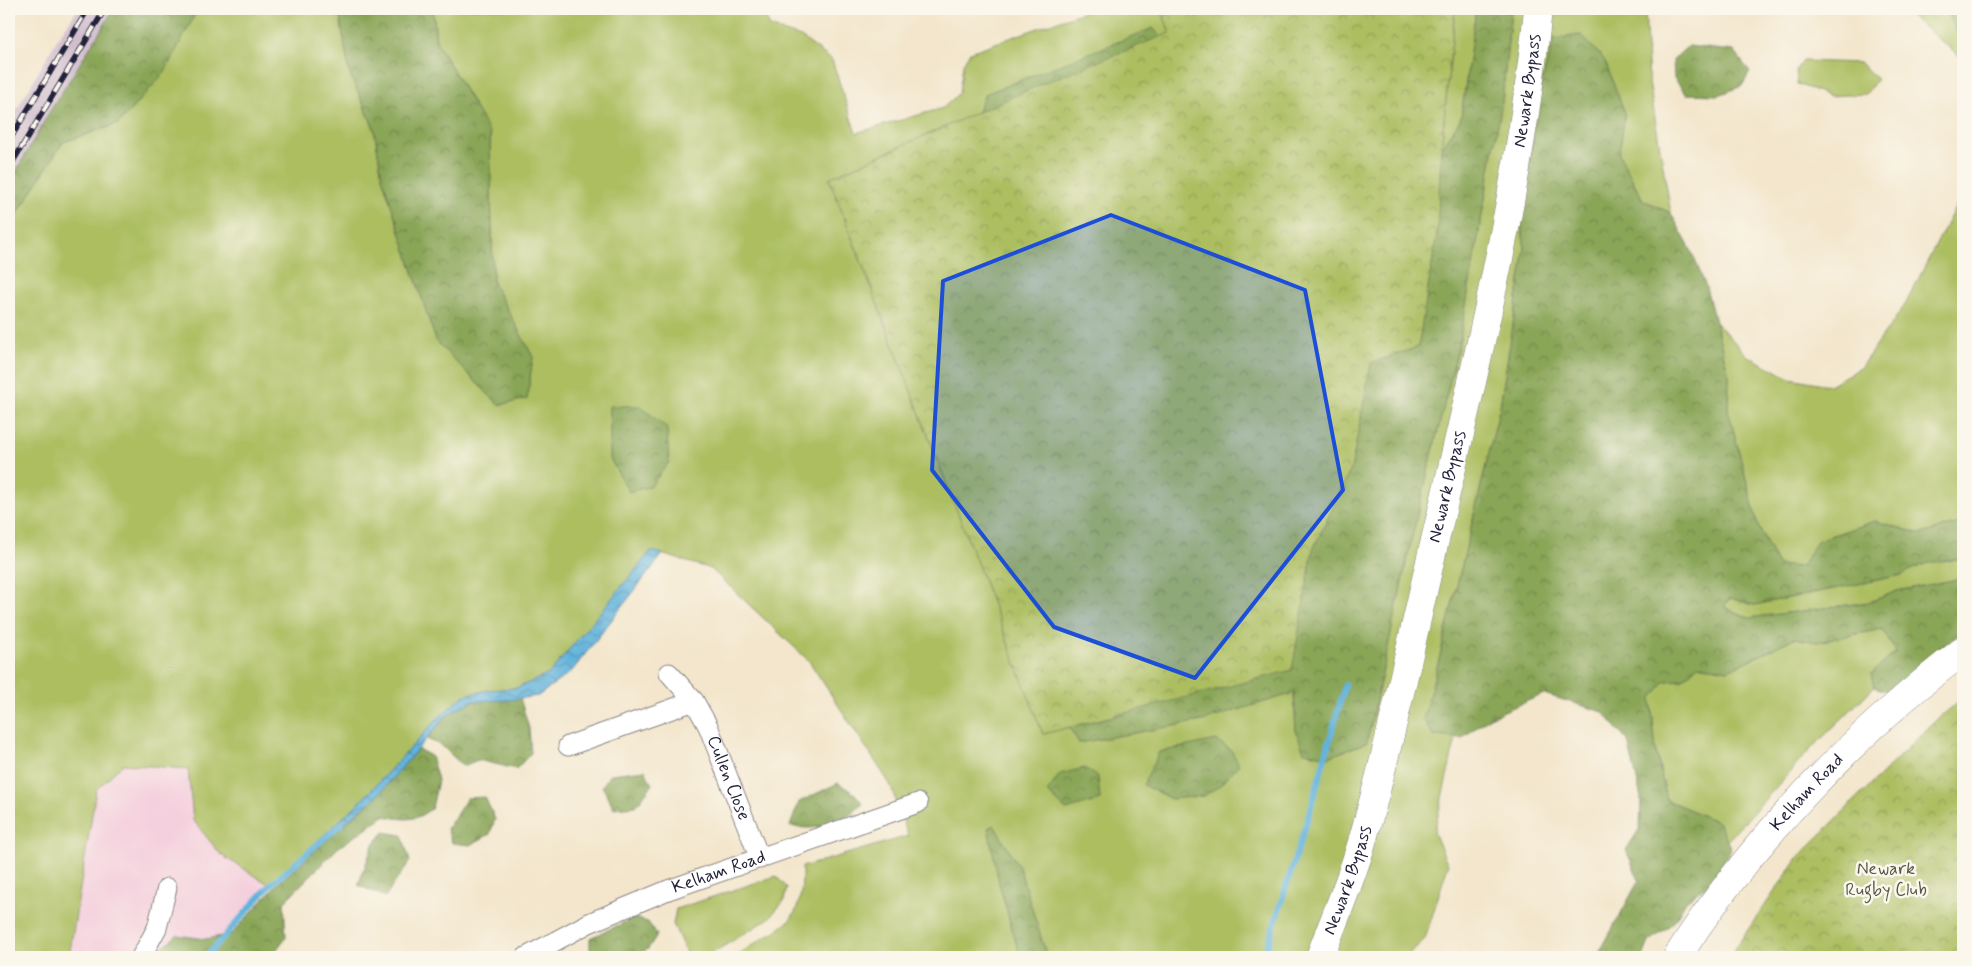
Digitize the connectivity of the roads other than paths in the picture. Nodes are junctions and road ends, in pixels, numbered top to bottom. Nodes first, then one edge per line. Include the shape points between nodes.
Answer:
1 (1538, 9) edge
2 (1963, 651) edge
3 (669, 673) dead end
4 (694, 701) junction
5 (568, 746) dead end
6 (918, 803) dead end
7 (760, 859) junction
8 (168, 888) dead end
9 (141, 957) edge
10 (526, 957) edge
11 (1320, 957) edge
12 (1677, 957) edge

1 - 11 highway, Newark Bypass via 1512,195 1483,334 1362,844
2 - 12 highway, Kelham Road via 1864,734 1804,795 1772,830
3 - 4 street, Cullen Close
4 - 5 street
4 - 7 street, Cullen Close via 708,726
6 - 7 street, Kelham Road
7 - 10 street, Kelham Road via 668,890 589,923
8 - 9 street via 157,928

